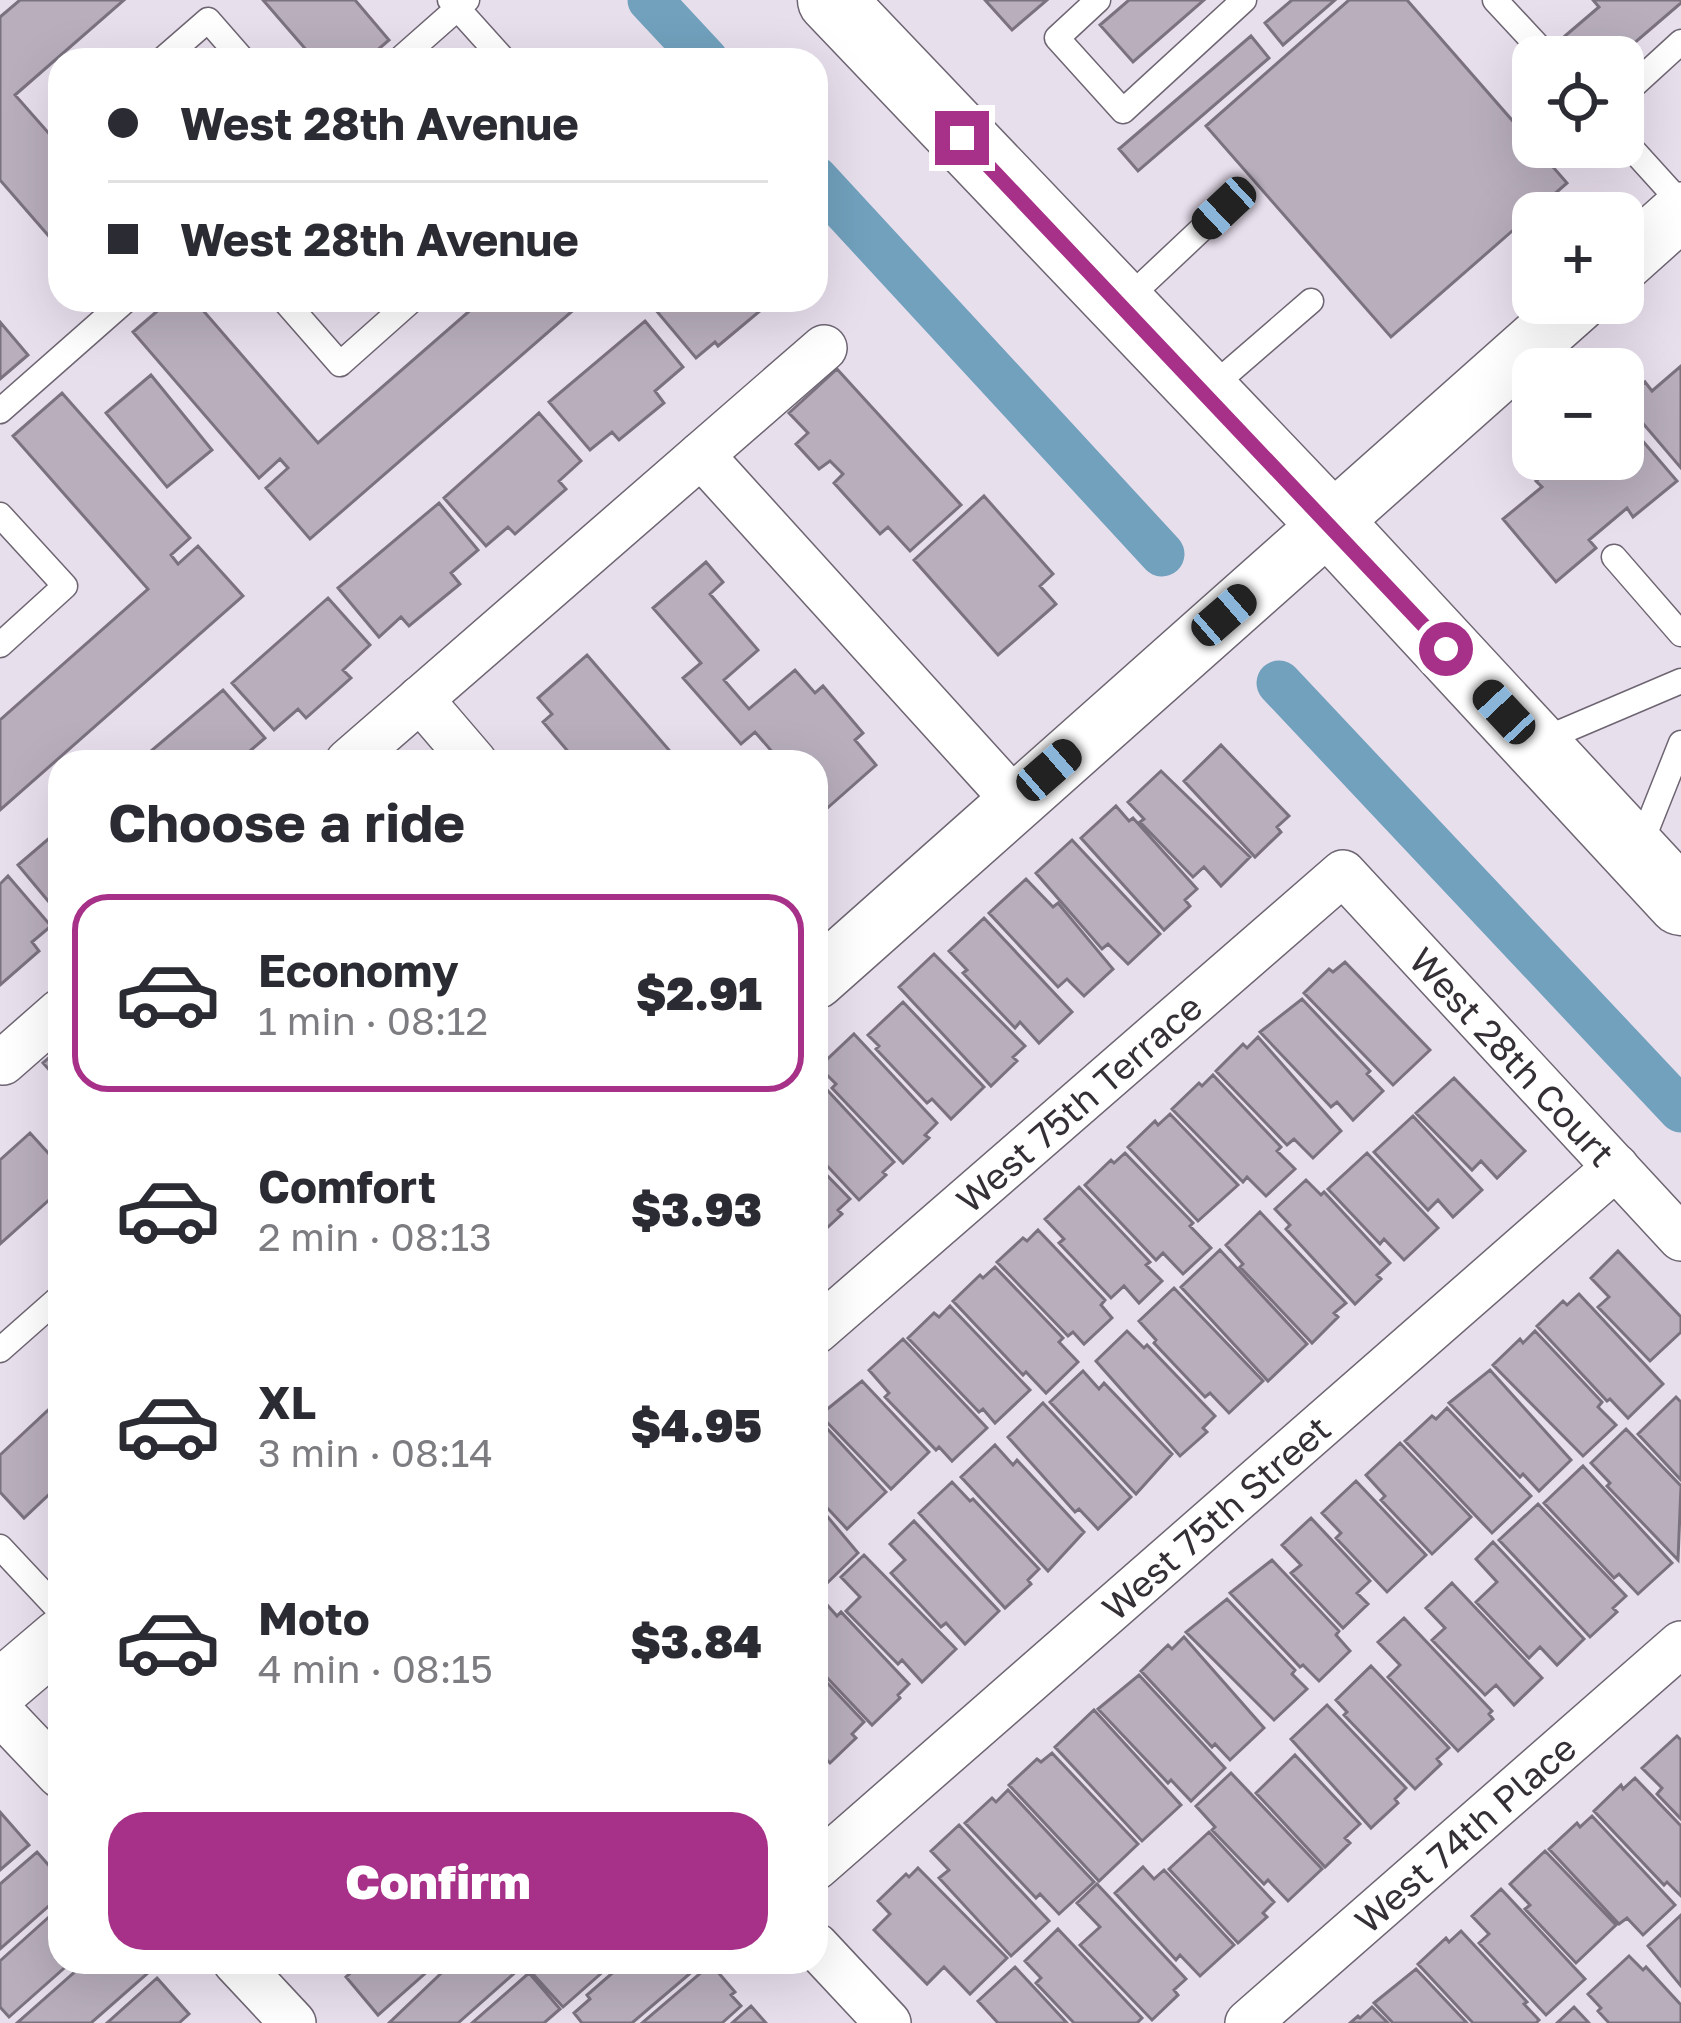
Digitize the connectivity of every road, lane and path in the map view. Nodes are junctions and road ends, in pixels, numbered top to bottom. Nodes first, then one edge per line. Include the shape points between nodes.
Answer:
1 (831, 0) edge
2 (1098, 0) edge
3 (1244, 0) edge
4 (1496, 0) edge
5 (458, 3) edge
6 (1529, 36) edge
7 (1681, 42) edge
8 (176, 48) edge
9 (232, 48) edge
10 (411, 48) edge
11 (494, 48) edge
12 (1644, 76) edge
13 (1636, 168) edge
14 (1224, 208) dead end
15 (1665, 232) edge
16 (1311, 301) dead end
17 (1121, 304) junction
18 (112, 312) edge
19 (294, 312) edge
20 (398, 312) edge
21 (1553, 324) edge
22 (824, 348) dead end
23 (1205, 393) junction
24 (0, 411) edge
25 (701, 454) junction
26 (0, 515) edge
27 (1329, 522) junction
28 (1614, 557) dead end
29 (1681, 634) edge
30 (0, 645) edge
31 (1681, 681) edge
32 (420, 699) junction
33 (1534, 743) junction
34 (1681, 743) edge
35 (362, 750) edge
36 (464, 750) edge
37 (1014, 800) junction
38 (1637, 854) junction
39 (1343, 873) joint
40 (1681, 902) edge
41 (828, 969) edge
42 (48, 1023) edge
43 (3, 1062) edge
44 (1616, 1167) junction
45 (1681, 1238) edge
46 (48, 1308) edge
47 (828, 1320) edge
48 (0, 1351) edge
49 (0, 1547) edge
50 (48, 1598) edge
51 (1681, 1644) edge
52 (48, 1648) edge
53 (0, 1689) edge
54 (0, 1712) edge
55 (48, 1762) edge
56 (828, 1856) edge
57 (828, 1959) edge
58 (247, 1974) edge
59 (293, 2023) edge
60 (888, 2023) edge
61 (1248, 2023) edge

1 - 17 main road
2 - 3 lane via 1057,38 1123,111
4 - 6 lane
5 - 10 lane
5 - 11 lane
7 - 12 lane
8 - 9 lane via 208,20
13 - 15 lane
14 - 17 lane
16 - 23 lane
17 - 23 main road
18 - 24 lane
19 - 20 lane via 340,364
21 - 27 street
22 - 25 street
23 - 27 main road
25 - 32 street
25 - 37 street
26 - 30 lane via 64,586
27 - 33 main road
27 - 37 street
28 - 29 lane
31 - 33 lane
32 - 35 street
32 - 36 street
33 - 38 main road
34 - 38 lane
37 - 41 street
38 - 40 main road
39 - 44 street, West 28th Court
39 - 47 street, West 75th Terrace
42 - 43 street
44 - 45 street, West 28th Court
44 - 56 street, West 75th Street
46 - 48 lane
49 - 50 lane
51 - 61 street, West 74th Place
52 - 53 street
54 - 55 street
57 - 60 street
58 - 59 street

